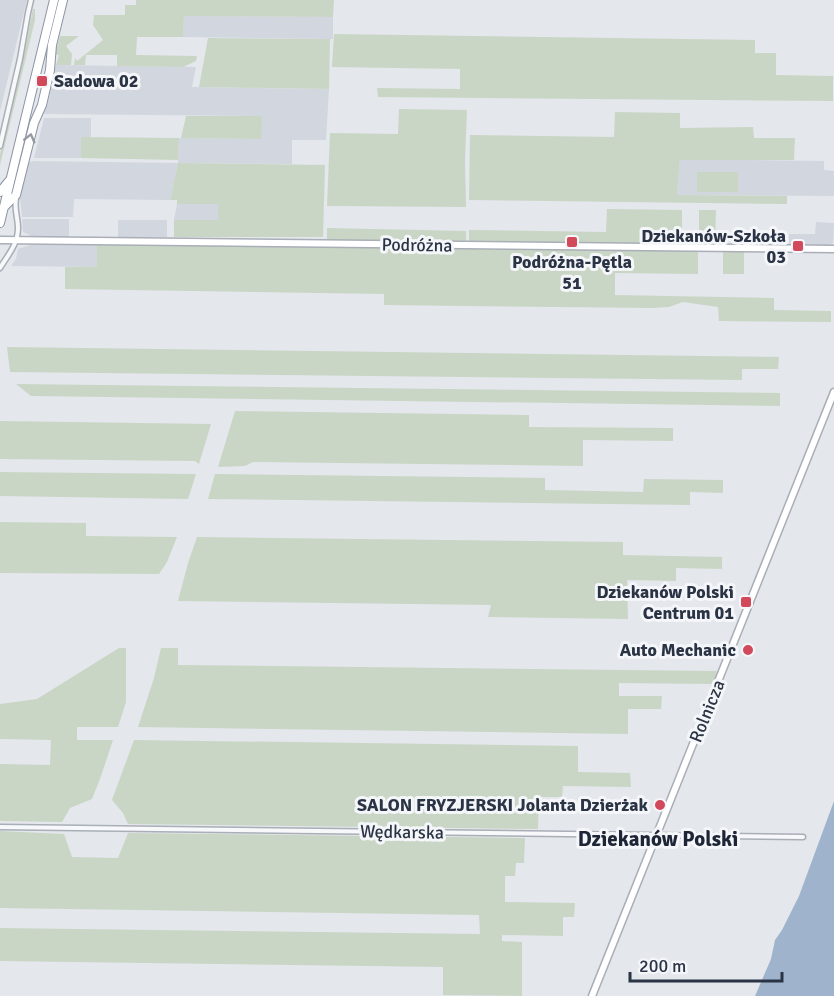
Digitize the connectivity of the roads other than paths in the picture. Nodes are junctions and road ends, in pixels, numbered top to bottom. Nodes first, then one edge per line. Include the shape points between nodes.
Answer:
1 (31, 0) edge
2 (54, 0) edge
3 (63, 0) edge
4 (0, 146) edge
5 (10, 180) junction
6 (0, 192) edge
7 (16, 195) junction
8 (4, 207) junction
9 (0, 223) edge
10 (0, 240) edge
11 (16, 240) junction
12 (834, 249) edge
13 (0, 268) edge
14 (834, 392) edge
15 (0, 827) edge
16 (657, 835) junction
17 (803, 837) dead end
18 (592, 996) edge

1 - 4 street
2 - 5 highway
7 -> 3 highway via 42,105
5 - 6 highway
5 - 8 highway
7 - 8 highway
7 - 11 street
8 - 9 highway
10 - 11 street, Podróżna
11 - 12 street, Podróżna
11 - 13 street
14 - 16 street, Rolnicza
15 - 16 street, Wędkarska
16 - 17 street, Wędkarska
16 - 18 street, Rolnicza

